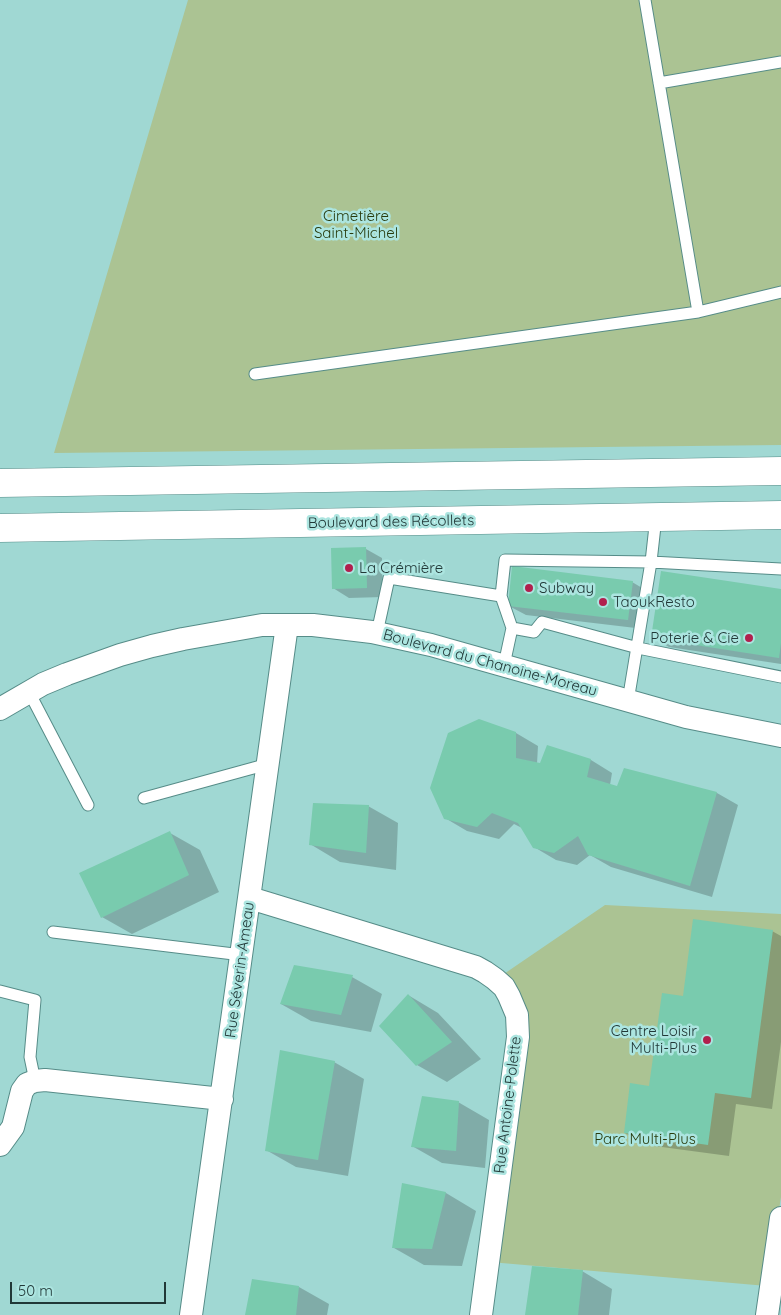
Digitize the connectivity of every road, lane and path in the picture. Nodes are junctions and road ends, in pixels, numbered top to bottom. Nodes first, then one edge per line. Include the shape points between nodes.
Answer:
1 (645, 0) edge
2 (781, 62) edge
3 (659, 83) junction
4 (781, 292) edge
5 (698, 312) junction
6 (255, 374) dead end
7 (781, 472) edge
8 (0, 484) edge
9 (781, 515) edge
10 (656, 517) junction
11 (0, 528) edge
12 (652, 562) junction
13 (781, 569) edge
14 (501, 596) junction
15 (287, 625) junction
16 (512, 628) junction
17 (377, 633) junction
18 (638, 648) junction
19 (504, 665) junction
20 (781, 677) edge
21 (28, 692) junction
22 (628, 701) junction
23 (0, 709) edge
24 (781, 736) edge
25 (268, 764) junction
26 (144, 798) dead end
27 (88, 805) dead end
28 (250, 898) junction
29 (54, 932) dead end
30 (242, 955) junction
31 (0, 991) edge
32 (35, 1081) junction
33 (222, 1099) junction
34 (0, 1145) edge
35 (781, 1218) edge
36 (191, 1315) edge
37 (481, 1315) edge
38 (768, 1315) edge

1 - 3 lane
2 - 3 lane
3 - 5 lane
4 - 5 lane
5 - 6 lane
7 - 8 main road
9 - 10 main road, Boulevard des Récollets
10 - 11 main road, Boulevard des Récollets
10 - 12 lane
12 - 13 lane
12 - 14 lane via 505,560
12 - 18 lane
14 - 16 lane
14 - 17 lane via 389,578
15 - 17 street, Boulevard du Chanoine-Moreau via 331,626
15 - 21 street, Boulevard du Chanoine-Moreau via 262,625 152,646 74,672
15 - 25 street, Rue Séverin-Ameau
16 - 18 lane via 534,632 542,622
16 - 19 lane
17 - 19 street, Boulevard du Chanoine-Moreau
18 - 20 lane
18 - 22 lane
19 - 22 street, Boulevard du Chanoine-Moreau
21 - 23 street, Boulevard du Chanoine-Moreau
21 - 27 lane
22 - 24 street, Boulevard du Chanoine-Moreau via 686,717
25 - 26 lane
25 - 28 street, Rue Séverin-Ameau
28 - 30 street, Rue Séverin-Ameau
28 - 37 street, Rue Antoine-Polette via 476,967 495,979 509,996 517,1015 518,1037
29 - 30 lane
30 - 33 street, Rue Séverin-Ameau
31 - 32 lane via 34,1000 30,1057
32 - 33 street
32 - 34 street via 22,1091 12,1127
33 - 36 street, Rue Séverin-Ameau
35 - 38 street

